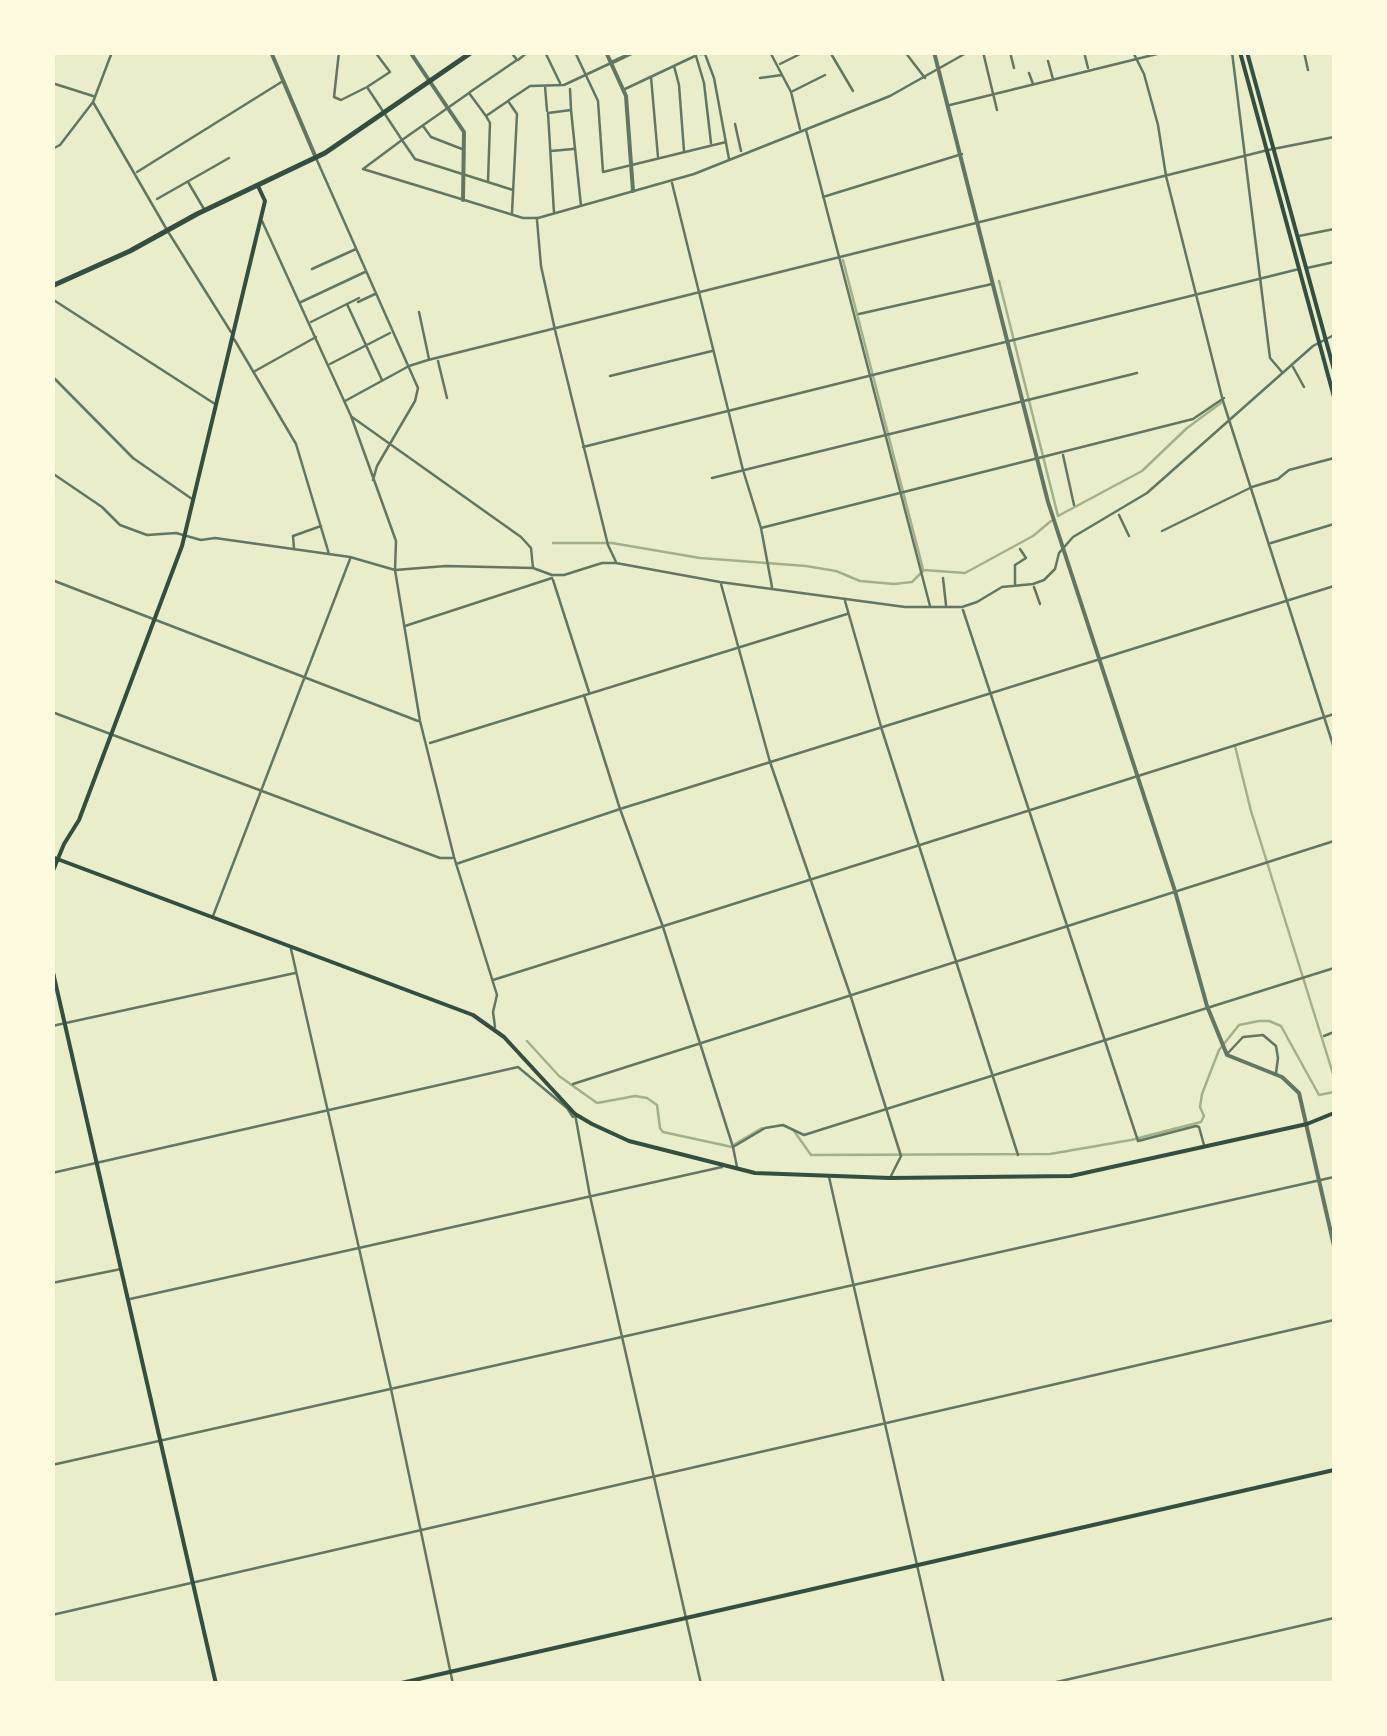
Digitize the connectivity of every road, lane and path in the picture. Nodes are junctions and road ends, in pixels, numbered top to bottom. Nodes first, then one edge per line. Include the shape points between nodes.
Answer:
1 (112, 52) edge
2 (271, 52) edge
3 (339, 52) edge
4 (374, 52) edge
5 (410, 52) edge
6 (472, 52) edge
7 (511, 52) edge
8 (528, 52) edge
9 (545, 52) edge
10 (575, 52) edge
11 (606, 52) edge
12 (634, 52) edge
13 (770, 52) edge
14 (804, 52) edge
15 (830, 52) edge
16 (904, 52) edge
17 (934, 52) edge
18 (968, 52) edge
19 (983, 52) edge
20 (1010, 52) edge
21 (1084, 52) edge
22 (1133, 52) edge
23 (1165, 52) edge
24 (1232, 52) edge
25 (1240, 52) edge
26 (1247, 52) edge
27 (1304, 52) edge
28 (698, 54) edge
29 (1150, 54) edge
30 (516, 60) junction
31 (1137, 60) junction
32 (1048, 62) dead end
33 (611, 63) junction
34 (778, 65) junction
35 (674, 66) junction
36 (940, 68) junction
37 (1014, 68) dead end
38 (1088, 69) junction
39 (1308, 70) dead end
40 (1030, 73) dead end
41 (784, 74) junction
42 (586, 75) junction
43 (825, 75) dead end
44 (652, 77) junction
45 (760, 78) dead end
46 (925, 78) junction
47 (283, 80) junction
48 (1053, 80) junction
49 (430, 81) junction
50 (52, 83) edge
51 (545, 86) junction
52 (561, 86) junction
53 (1033, 86) junction
54 (366, 87) junction
55 (570, 89) dead end
56 (624, 90) junction
57 (852, 91) dead end
58 (791, 92) junction
59 (469, 93) junction
60 (93, 96) junction
61 (994, 96) junction
62 (508, 101) junction
63 (93, 102) junction
64 (950, 104) junction
65 (448, 108) junction
66 (571, 110) junction
67 (997, 110) dead end
68 (548, 112) junction
69 (383, 114) junction
70 (486, 116) junction
71 (734, 124) dead end
72 (422, 125) junction
73 (806, 128) junction
74 (800, 130) junction
75 (1334, 137) edge
76 (402, 140) junction
77 (726, 142) junction
78 (711, 145) junction
79 (52, 149) edge
80 (464, 149) junction
81 (575, 149) junction
82 (1271, 149) junction
83 (550, 151) junction
84 (684, 152) junction
85 (741, 153) junction
86 (962, 154) junction
87 (1244, 156) junction
88 (229, 158) dead end
89 (316, 158) junction
90 (729, 158) junction
91 (658, 159) junction
92 (631, 166) junction
93 (136, 172) junction
94 (462, 175) junction
95 (1166, 176) junction
96 (672, 181) junction
97 (188, 182) junction
98 (488, 182) junction
99 (258, 186) junction
100 (513, 190) junction
101 (633, 191) junction
102 (822, 197) junction
103 (157, 200) dead end
104 (463, 200) junction
105 (581, 206) junction
106 (205, 210) junction
107 (512, 214) junction
108 (554, 215) junction
109 (538, 218) junction
110 (262, 220) junction
111 (978, 224) junction
112 (1334, 229) edge
113 (167, 230) junction
114 (1298, 237) junction
115 (356, 248) junction
116 (840, 257) junction
117 (1334, 262) edge
118 (312, 268) dead end
119 (1306, 268) junction
120 (1298, 269) junction
121 (366, 271) junction
122 (1260, 279) junction
123 (993, 283) junction
124 (52, 286) edge
125 (699, 292) junction
126 (377, 294) junction
127 (1197, 295) junction
128 (52, 299) edge
129 (302, 302) junction
130 (348, 304) junction
131 (419, 312) dead end
132 (859, 314) dead end
133 (310, 323) junction
134 (555, 330) junction
135 (392, 333) junction
136 (1334, 335) edge
137 (233, 336) junction
138 (316, 336) junction
139 (1325, 338) junction
140 (1012, 341) junction
141 (1319, 342) junction
142 (366, 346) junction
143 (714, 350) junction
144 (437, 358) junction
145 (428, 360) junction
146 (329, 364) junction
147 (1292, 365) junction
148 (409, 366) junction
149 (1334, 370) edge
150 (253, 372) junction
151 (1137, 372) dead end
152 (1283, 373) junction
153 (871, 375) junction
154 (52, 376) edge
155 (610, 376) dead end
156 (382, 380) junction
157 (1304, 387) dead end
158 (1334, 396) edge
159 (447, 398) dead end
160 (1224, 398) junction
161 (1026, 400) junction
162 (345, 401) junction
163 (216, 405) junction
164 (728, 409) junction
165 (351, 416) junction
166 (1230, 419) junction
167 (887, 434) junction
168 (390, 442) junction
169 (584, 447) junction
170 (1063, 454) junction
171 (1334, 458) edge
172 (1041, 459) junction
173 (743, 470) junction
174 (52, 473) edge
175 (712, 478) dead end
176 (373, 482) junction
177 (1252, 487) junction
178 (902, 494) junction
179 (194, 500) junction
180 (1074, 504) dead end
181 (1118, 512) junction
182 (1334, 524) edge
183 (322, 526) junction
184 (760, 528) junction
185 (1162, 531) dead end
186 (184, 535) junction
187 (1129, 536) dead end
188 (1270, 543) junction
189 (1062, 547) junction
190 (1020, 549) dead end
191 (294, 550) junction
192 (330, 554) junction
193 (350, 557) junction
194 (616, 563) junction
195 (533, 568) junction
196 (395, 570) junction
197 (552, 577) junction
198 (943, 578) dead end
199 (52, 580) edge
200 (720, 582) junction
201 (1034, 584) junction
202 (1015, 585) junction
203 (1334, 586) edge
204 (772, 588) junction
205 (844, 599) junction
206 (1288, 601) junction
207 (1040, 604) dead end
208 (946, 606) junction
209 (930, 607) junction
210 (962, 607) junction
211 (849, 614) junction
212 (154, 620) junction
213 (404, 626) junction
214 (738, 648) junction
215 (1101, 660) junction
216 (304, 678) junction
217 (989, 693) junction
218 (587, 694) junction
219 (52, 712) edge
220 (1334, 714) edge
221 (1324, 717) junction
222 (420, 721) junction
223 (882, 730) junction
224 (110, 735) junction
225 (427, 744) junction
226 (1334, 748) edge
227 (770, 762) junction
228 (1137, 777) junction
229 (262, 790) junction
230 (620, 809) junction
231 (1031, 810) junction
232 (1334, 842) edge
233 (920, 846) junction
234 (56, 858) edge
235 (454, 858) junction
236 (456, 864) junction
237 (52, 873) edge
238 (812, 880) junction
239 (1175, 891) junction
240 (213, 918) junction
241 (1068, 926) junction
242 (663, 928) junction
243 (290, 948) junction
244 (957, 960) junction
245 (52, 968) edge
246 (1334, 968) edge
247 (296, 972) junction
248 (493, 980) junction
249 (850, 994) junction
250 (1207, 1006) junction
251 (65, 1022) junction
252 (52, 1026) edge
253 (494, 1028) junction
254 (1334, 1032) edge
255 (1324, 1036) dead end
256 (1105, 1042) junction
257 (700, 1043) junction
258 (1225, 1052) junction
259 (1276, 1074) junction
260 (994, 1077) junction
261 (573, 1084) dead end
262 (327, 1110) junction
263 (887, 1110) junction
264 (1334, 1113) edge
265 (575, 1116) junction
266 (1307, 1124) junction
267 (734, 1147) junction
268 (1204, 1147) junction
269 (1018, 1154) dead end
270 (98, 1164) junction
271 (725, 1166) junction
272 (736, 1168) junction
273 (52, 1173) edge
274 (828, 1176) junction
275 (1334, 1177) edge
276 (890, 1178) junction
277 (1320, 1180) junction
278 (590, 1196) junction
279 (1334, 1246) edge
280 (359, 1248) junction
281 (122, 1269) junction
282 (52, 1283) edge
283 (853, 1286) junction
284 (128, 1300) junction
285 (1334, 1320) edge
286 (622, 1337) junction
287 (391, 1389) junction
288 (885, 1425) junction
289 (162, 1442) junction
290 (52, 1465) edge
291 (1334, 1470) edge
292 (654, 1478) junction
293 (419, 1530) junction
294 (916, 1565) junction
295 (195, 1583) junction
296 (52, 1615) edge
297 (686, 1618) junction
298 (1334, 1618) edge
299 (450, 1671) junction
300 (216, 1684) edge
301 (397, 1684) edge
302 (453, 1684) edge
303 (702, 1684) edge
304 (944, 1684) edge
305 (1048, 1684) edge

1 - 60 street
2 - 47 street
3 - 54 street via 334,97
4 - 54 street via 390,72
5 - 49 street
6 - 49 main road
7 - 30 street
8 - 30 street
9 - 52 street
10 - 42 street
11 - 33 street
12 - 33 street
13 - 34 street
14 - 34 street
15 - 57 street
16 - 46 street
17 - 36 street
18 - 36 street
19 - 61 street
20 - 37 street
21 - 38 street
22 - 31 street
23 - 29 street
24 - 87 street
25 - 82 main road
26 - 82 main road
27 - 39 street
28 - 35 street
28 - 77 street via 705,54 714,78
28 - 78 street
29 - 31 street
30 - 59 street
31 - 38 street
31 - 95 street
32 - 48 street
33 - 42 street
33 - 56 street
34 - 41 street
35 - 44 street
35 - 84 street
36 - 46 street
36 - 64 street
38 - 48 street
40 - 53 street
41 - 45 street
41 - 58 street
42 - 52 street
42 - 92 street via 598,101 603,172
43 - 58 street
44 - 56 street
44 - 91 street
46 - 73 street
47 - 89 street
47 - 93 street
48 - 53 street
49 - 65 street
49 - 69 main road
50 - 60 street
51 - 52 street
51 - 62 street via 530,86
51 - 68 street
53 - 61 street
54 - 69 street
55 - 66 street
56 - 92 street
58 - 74 street
59 - 65 street
59 - 70 street
60 - 63 street
61 - 64 street
61 - 67 street
62 - 70 street
62 - 100 street via 517,114
63 - 79 street
63 - 93 street
64 - 86 street
65 - 72 street
65 - 80 street via 464,132
66 - 68 street
66 - 81 street
68 - 83 street
69 - 76 street
69 - 89 main road
70 - 98 street
71 - 85 street
72 - 76 street
72 - 80 street via 431,138
73 - 74 street
73 - 102 street
74 - 85 street
75 - 82 street
76 - 94 street via 415,160
76 - 104 street via 363,168
77 - 78 street
77 - 90 street
78 - 84 street
80 - 94 street
81 - 83 street
81 - 105 street
82 - 87 street
82 - 114 main road
82 - 120 main road
83 - 108 street
84 - 91 street
85 - 90 street
86 - 102 street
86 - 111 street
87 - 95 street
87 - 122 street
88 - 97 street
89 - 99 main road
89 - 115 street
90 - 96 street
91 - 92 street
92 - 101 street
93 - 113 street
94 - 98 street
94 - 104 street
95 - 111 street
95 - 127 street
96 - 101 street
96 - 125 street
97 - 103 street
97 - 106 street
98 - 100 street
99 - 106 main road
99 - 110 main road via 266,202
100 - 107 street
101 - 105 street
102 - 116 street
104 - 107 street
105 - 108 street
106 - 113 main road
107 - 109 street
108 - 109 street
109 - 134 street via 540,266
110 - 129 street
110 - 137 main road
111 - 116 street
111 - 123 street
112 - 114 street
113 - 124 main road
113 - 137 street
114 - 119 main road
115 - 118 street
115 - 121 street
116 - 125 street
116 - 153 street
117 - 119 street
119 - 139 main road
120 - 122 street
120 - 141 main road
121 - 126 street
121 - 129 street
122 - 127 street
122 - 152 street via 1270,358
123 - 132 street
123 - 140 street
125 - 134 street
125 - 143 street
126 - 130 street
126 - 135 street
127 - 140 street
127 - 160 street
128 - 163 street
129 - 133 street
130 - 133 street
130 - 142 street
131 - 145 street
133 - 138 street
134 - 144 street
134 - 169 street
135 - 142 street
135 - 148 street
136 - 139 street
137 - 150 street
137 - 163 main road
138 - 146 street
138 - 150 street
139 - 141 street
139 - 149 main road
140 - 153 street
140 - 161 street
141 - 147 street
141 - 158 main road
142 - 146 street
142 - 156 street
143 - 155 street
143 - 164 street
144 - 145 street
144 - 159 street
145 - 148 street
146 - 162 street
147 - 152 street
147 - 157 street
148 - 156 street
148 - 168 street via 416,396
150 - 183 street via 296,444
151 - 161 street
152 - 166 street
153 - 164 street
153 - 167 street
154 - 179 street via 133,458
156 - 162 street
160 - 166 street
160 - 170 street via 1192,419
161 - 167 street
161 - 172 street
162 - 165 street
163 - 179 main road
164 - 169 street
164 - 173 street
165 - 168 street
165 - 176 street
166 - 177 street
166 - 181 street
167 - 173 street
167 - 178 street
168 - 176 street
168 - 195 street via 522,537
169 - 194 street
170 - 172 street
170 - 180 street
171 - 177 street
172 - 178 street
172 - 189 street
173 - 175 street
173 - 184 street
174 - 186 street via 120,526 147,535
176 - 196 street via 396,540
177 - 185 street
177 - 188 street
178 - 184 street
178 - 209 street
179 - 186 main road
181 - 187 street
181 - 189 street
182 - 188 street
183 - 191 street via 293,536
183 - 192 street
184 - 204 street
186 - 191 street
186 - 212 main road
188 - 206 street
189 - 201 street via 1054,568
189 - 215 street
190 - 202 street via 1026,558 1012,565
191 - 192 street
192 - 193 street
193 - 196 street
193 - 216 street
194 - 197 street
194 - 200 street
195 - 196 street
195 - 197 street
196 - 213 street
197 - 213 street
197 - 218 street
198 - 208 street
199 - 212 street
200 - 204 street
200 - 214 street
201 - 202 street
201 - 207 street
202 - 210 street
203 - 206 street
204 - 205 street
205 - 209 street
205 - 211 street
206 - 215 street
206 - 221 street
208 - 209 street
208 - 210 street
210 - 217 street
211 - 214 street
211 - 223 street
212 - 216 street
212 - 224 main road
213 - 222 street
214 - 218 street
214 - 227 street
215 - 217 street
215 - 228 street
216 - 222 street
216 - 229 street
217 - 223 street
217 - 231 street
218 - 225 street
218 - 230 street
219 - 224 street
220 - 221 street
221 - 226 street
221 - 228 street
222 - 225 street
223 - 227 street
223 - 233 street
224 - 229 street
224 - 234 main road via 79,820
225 - 235 street
227 - 230 street
227 - 238 street
228 - 231 street
228 - 239 street
229 - 235 street
229 - 240 street
230 - 236 street
230 - 242 street
231 - 233 street
231 - 241 street
232 - 239 street
233 - 238 street
233 - 244 street
234 - 237 main road
234 - 240 main road
235 - 236 street
236 - 248 street
238 - 242 street
238 - 249 street
239 - 241 street
239 - 250 street
240 - 243 main road
241 - 244 street
241 - 256 street
242 - 248 street
242 - 257 street
243 - 247 street
243 - 253 main road
244 - 249 street
244 - 260 street
245 - 251 main road
246 - 250 street
247 - 251 street
247 - 262 street
248 - 253 street
249 - 257 street
249 - 263 street
250 - 256 street
250 - 258 street
251 - 252 street
251 - 270 main road
253 - 265 main road
254 - 255 street
256 - 260 street
256 - 268 street via 1138,1141 1196,1126
257 - 261 street
257 - 267 street
258 - 259 street
258 - 259 street via 1243,1037 1262,1035 1276,1046
259 - 266 street via 1299,1093
260 - 263 street
260 - 269 street
262 - 265 street via 518,1067
262 - 270 street
262 - 280 street
263 - 267 street via 804,1135 776,1125
263 - 276 street via 900,1158
264 - 266 main road
265 - 271 main road via 629,1141
265 - 278 street
266 - 268 main road
266 - 277 street
267 - 272 street
268 - 276 main road via 1071,1176
270 - 273 street
270 - 281 main road
271 - 272 main road
271 - 278 street
272 - 274 main road
274 - 276 main road
274 - 283 street
275 - 277 street
277 - 279 street
277 - 283 street
278 - 280 street
278 - 286 street
280 - 284 street
280 - 287 street
281 - 282 street
281 - 284 main road
283 - 286 street
283 - 288 street
284 - 289 main road
285 - 288 street
286 - 287 street
286 - 292 street
287 - 289 street
287 - 293 street
288 - 292 street
288 - 294 street
289 - 290 street
289 - 295 main road
291 - 294 main road
292 - 293 street
292 - 297 street
293 - 295 street
293 - 299 street
294 - 297 main road
294 - 304 street
295 - 296 street
295 - 300 main road
297 - 299 main road
297 - 303 street
298 - 305 street
299 - 301 main road
299 - 302 street

